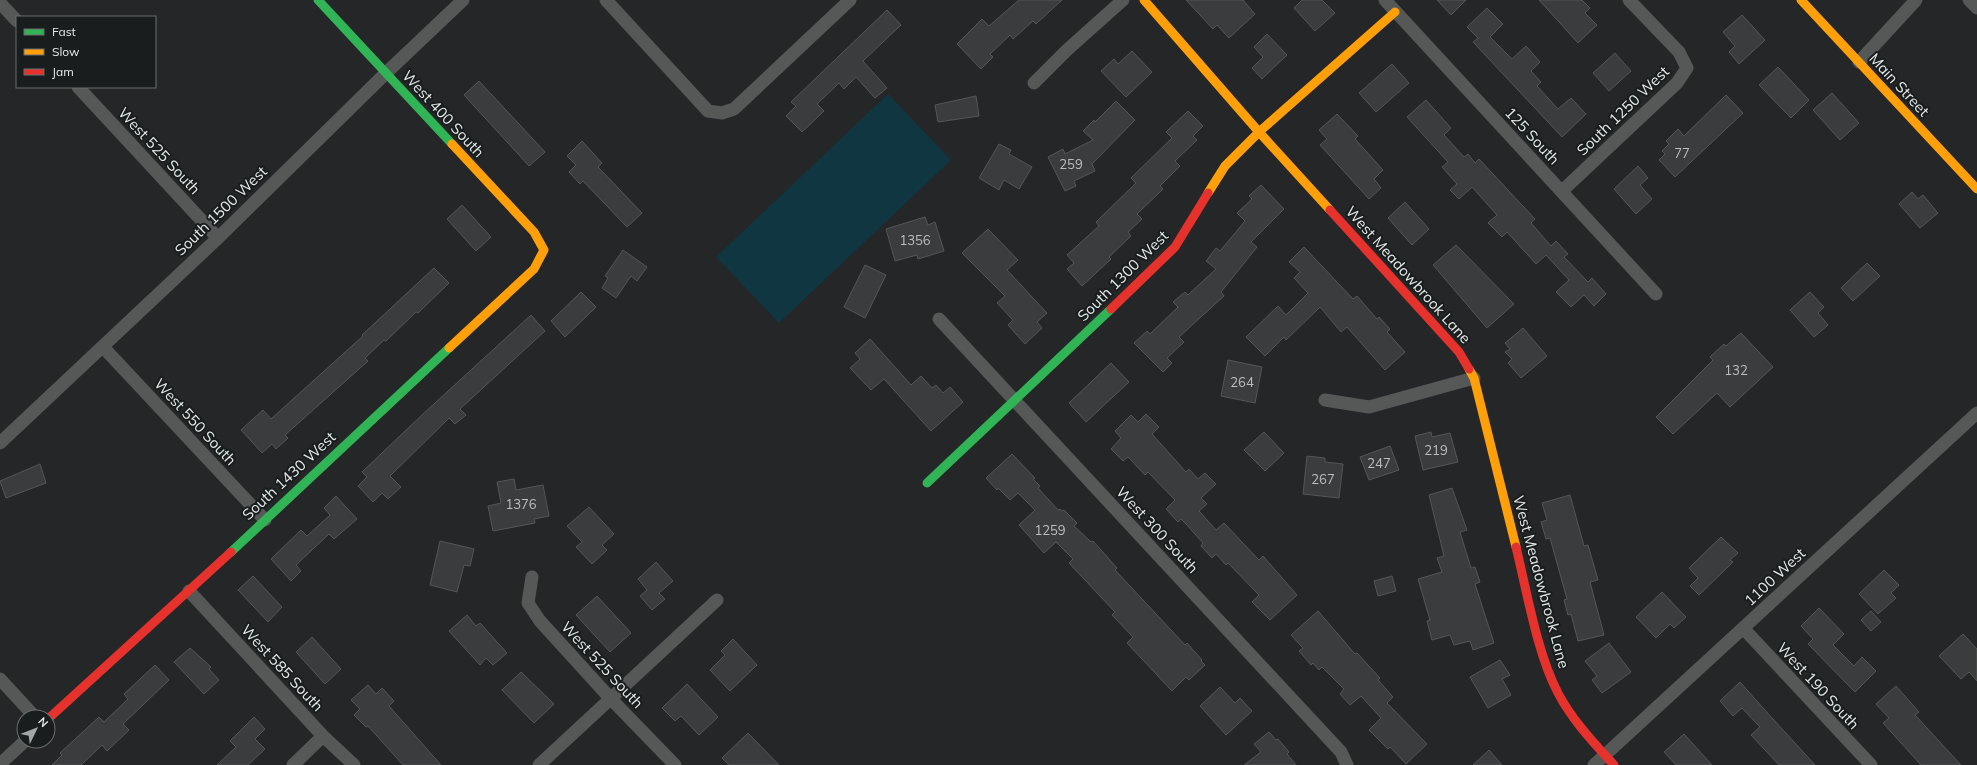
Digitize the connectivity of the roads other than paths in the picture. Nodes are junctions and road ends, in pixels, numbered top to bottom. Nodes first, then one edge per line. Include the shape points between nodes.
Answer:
1 (318, 0) edge
2 (463, 0) edge
3 (606, 0) edge
4 (850, 0) edge
5 (1123, 0) edge
6 (1144, 0) edge
7 (1385, 0) edge
8 (1629, 0) edge
9 (1801, 0) edge
10 (1916, 0) edge
11 (1970, 0) edge
12 (0, 3) edge
13 (1977, 8) edge
14 (1395, 12) junction
15 (16, 21) edge
16 (1859, 62) junction
17 (386, 72) junction
18 (1034, 83) dead end
19 (79, 88) edge
20 (1259, 132) junction
21 (1977, 189) edge
22 (1562, 191) junction
23 (218, 238) junction
24 (544, 250) joint
25 (1656, 294) dead end
26 (939, 319) dead end
27 (103, 346) junction
28 (1474, 378) junction
29 (1325, 400) dead end
30 (1015, 402) junction
31 (1977, 413) edge
32 (0, 443) edge
33 (927, 483) dead end
34 (265, 520) junction
35 (532, 577) dead end
36 (190, 591) junction
37 (717, 600) dead end
38 (1743, 628) junction
39 (0, 679) edge
40 (611, 699) junction
41 (28, 709) edge
42 (56, 713) edge
43 (323, 736) junction
44 (16, 749) edge
45 (1605, 755) junction
46 (0, 764) edge
47 (293, 765) edge
48 (354, 765) edge
49 (539, 765) edge
50 (675, 765) edge
51 (1347, 765) edge
52 (1594, 765) edge
53 (1614, 765) edge
54 (1871, 765) edge

1 - 17 street, West 400 South
2 - 17 street, South 1500 West
3 - 4 street via 708,111 722,113 734,109
5 - 18 street
6 - 20 street, West Meadowbrook Lane
7 - 14 street, 125 South
8 - 22 street, South 1250 West via 1679,52 1686,68 1677,83
9 - 16 street, Main Street
10 - 16 street
11 - 13 street
12 - 15 street
14 - 20 street, South 1300 West
14 - 22 street, 125 South
16 - 21 street, Main Street
17 - 23 street, South 1500 West
17 - 24 street, West 400 South via 534,232
19 - 23 street, West 525 South
20 - 28 street, West Meadowbrook Lane via 1459,352
20 - 30 street, South 1300 West via 1225,166 1175,247
22 - 25 street, 125 South
23 - 27 street, South 1500 West
24 - 34 street, South 1430 West via 534,269
26 - 30 street, West 300 South
27 - 32 street, South 1500 West
27 - 34 street, West 550 South
28 - 29 street via 1369,407
28 - 45 street, West Meadowbrook Lane via 1542,650 1558,693 1581,728
30 - 33 street, South 1300 West
30 - 51 street, West 300 South via 1341,752
31 - 38 street, 1100 West
34 - 36 street, South 1430 West
35 - 40 street, West 525 South via 528,603 540,621
36 - 42 street, South 1430 West
36 - 43 street, West 585 South
37 - 40 street
38 - 45 street, 1100 West
38 - 54 street, West 190 South
39 - 41 street
40 - 49 street
40 - 50 street, West 525 South
43 - 47 street
43 - 48 street, West 585 South
44 - 46 street
45 - 52 street, 1100 West
45 - 53 street, West Meadowbrook Lane

